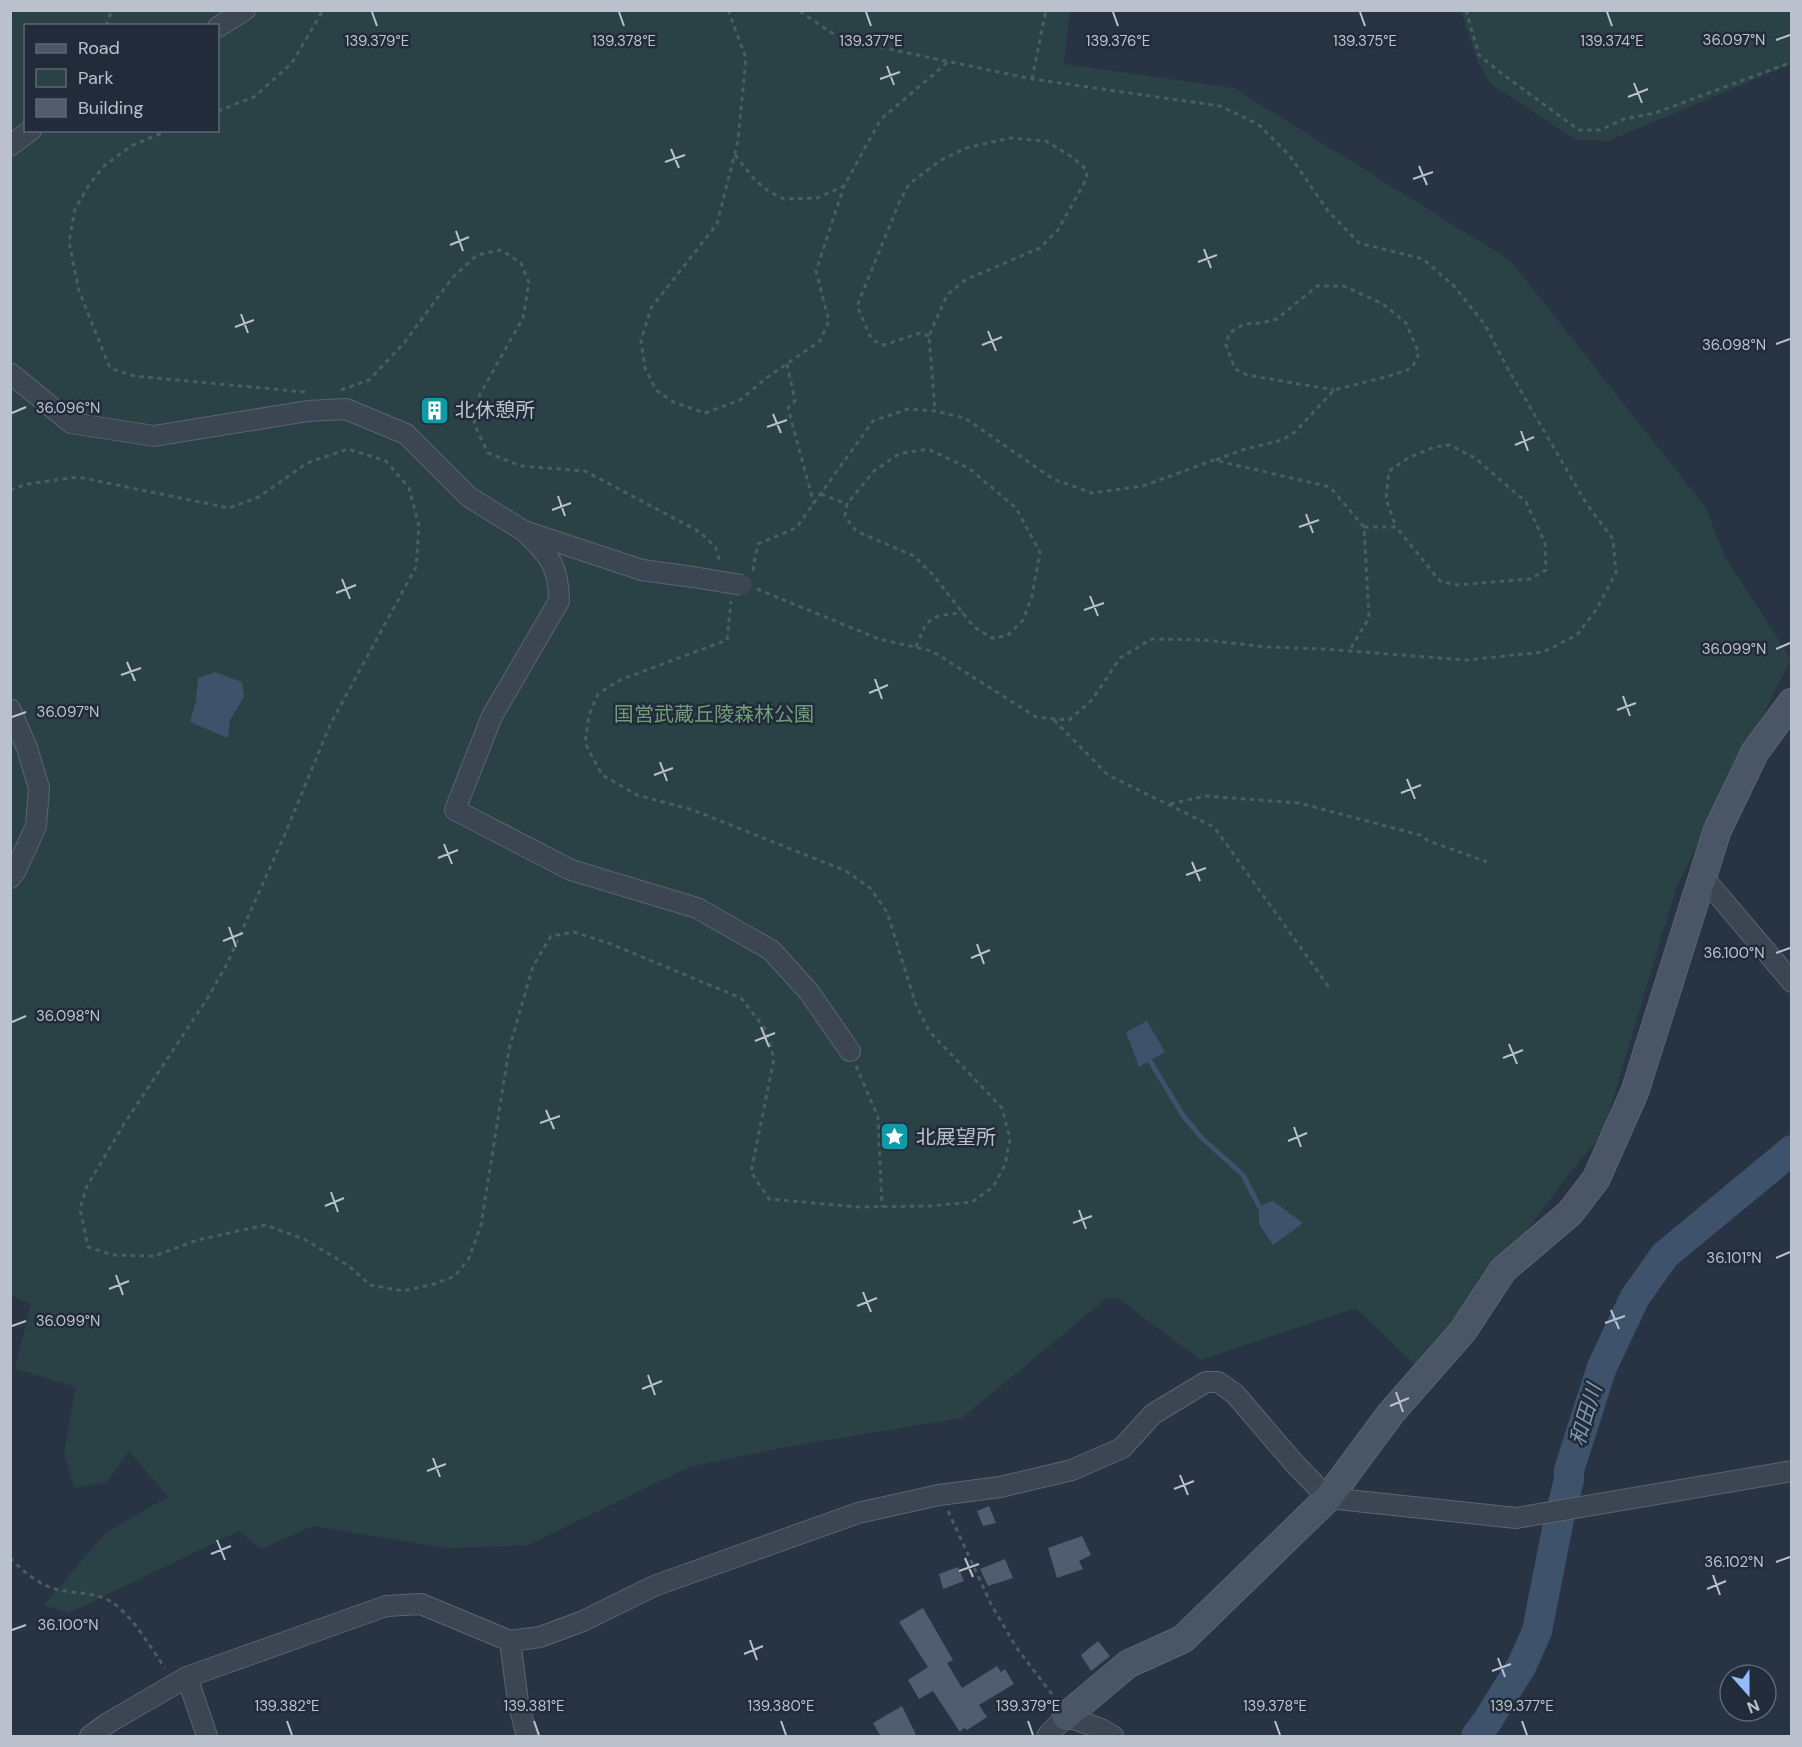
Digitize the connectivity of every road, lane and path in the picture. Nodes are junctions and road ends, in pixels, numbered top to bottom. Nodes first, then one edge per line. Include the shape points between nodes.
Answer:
1 (245, 10) edge
2 (323, 10) edge
3 (728, 10) edge
4 (798, 10) edge
5 (1046, 10) edge
6 (1466, 10) edge
7 (219, 26) edge
8 (948, 62) junction
9 (1791, 62) edge
10 (1032, 79) junction
11 (219, 111) edge
12 (28, 132) edge
13 (10, 146) edge
14 (734, 154) junction
15 (844, 186) junction
16 (928, 336) junction
17 (787, 364) junction
18 (10, 373) edge
19 (1334, 390) junction
20 (935, 411) junction
21 (1214, 460) junction
22 (821, 494) junction
23 (814, 504) junction
24 (847, 504) junction
25 (1364, 527) junction
26 (1396, 527) junction
27 (524, 531) junction
28 (747, 586) junction
29 (963, 613) junction
30 (916, 647) junction
31 (1349, 651) junction
32 (1791, 702) edge
33 (10, 709) edge
34 (1053, 719) junction
35 (1168, 804) junction
36 (1487, 862) dead end
37 (1702, 876) junction
38 (10, 878) edge
39 (1791, 982) edge
40 (1331, 990) dead end
41 (850, 1051) joint
42 (882, 1207) dead end
43 (1791, 1471) edge
44 (939, 1495) junction
45 (1328, 1498) junction
46 (10, 1558) edge
47 (510, 1641) junction
48 (182, 1681) junction
49 (1066, 1716) junction
50 (90, 1737) edge
51 (207, 1737) edge
52 (527, 1737) edge
53 (1047, 1737) edge
54 (1113, 1737) edge

1 - 7 street
2 - 11 path via 292,63 254,97
3 - 14 path via 746,58
4 - 8 path via 841,39
5 - 10 path
6 - 9 path via 1479,55 1579,130 1600,130 1624,119 1655,113
8 - 10 path
8 - 15 path via 881,119
10 - 31 path via 1220,106 1258,124 1290,156 1328,211 1359,243 1423,258 1454,286 1485,325 1586,502 1613,539 1616,573 1596,610 1577,635 1543,652 1466,660
12 - 13 street
14 - 15 path via 754,180 784,199 817,198
14 - 17 path via 717,225 651,308 641,341 645,368 656,390 673,402 705,413 741,400
15 - 17 path via 816,271 829,321 820,340
16 - 16 path via 947,295 965,280 1040,248 1058,230 1087,178 1086,169 1046,141 1010,138 966,148 941,160 909,184 857,306 872,340 884,345 920,333
16 - 20 path
17 - 23 path via 795,401 788,408
18 - 27 street via 71,423 154,436 308,411 346,409 406,434 469,497
19 - 19 path via 1412,368 1419,353 1406,323 1383,304 1344,285 1317,286 1277,319 1244,324 1229,333 1226,345 1236,369 1247,375
19 - 21 path via 1295,432 1282,440
20 - 21 path via 965,418 1053,479 1092,493 1143,486
20 - 22 path via 908,409 873,421
21 - 25 path via 1330,487
22 - 23 path
22 - 24 path
23 - 28 path via 796,528 759,544
24 - 29 path via 845,516 856,531 914,556
24 - 29 path via 874,471 899,454 928,449 970,469 1016,507 1040,552 1023,620 1008,636 992,638 974,627
25 - 26 path
25 - 31 path via 1369,618
26 - 26 path via 1440,581 1457,585 1530,579 1546,570 1545,543 1526,502 1475,458 1450,445 1408,458 1389,471 1386,499
27 - 28 street, bridge via 642,570
27 - 41 street via 547,554 559,580 559,602 492,716 455,810 571,870 697,908 771,950 809,992
28 - 30 path via 879,639
29 - 30 path via 936,616 924,626
30 - 34 path via 932,651 1036,717
31 - 34 path via 1204,639 1152,639 1120,658 1092,700 1069,720
32 - 37 street via 1755,752 1717,831
33 - 38 street via 39,788 36,826
34 - 35 path via 1108,775
35 - 36 path via 1205,796 1299,803 1420,835
35 - 40 path via 1214,827
37 - 39 street
37 - 45 street via 1635,1091 1596,1179 1570,1214 1503,1270 1463,1331 1391,1413
41 - 42 path via 878,1117
43 - 45 street via 1516,1518
44 - 45 street via 1000,1488 1072,1470 1122,1448 1153,1414 1206,1382 1218,1382 1235,1394
44 - 47 street via 858,1513 654,1586 540,1637
44 - 49 path via 991,1604 1016,1647
45 - 49 street via 1183,1639 1128,1664
46 - 48 path via 48,1587 109,1600 125,1613
47 - 48 street via 421,1604 386,1606
47 - 52 street
48 - 50 street
48 - 51 street
49 - 53 street
49 - 54 street

